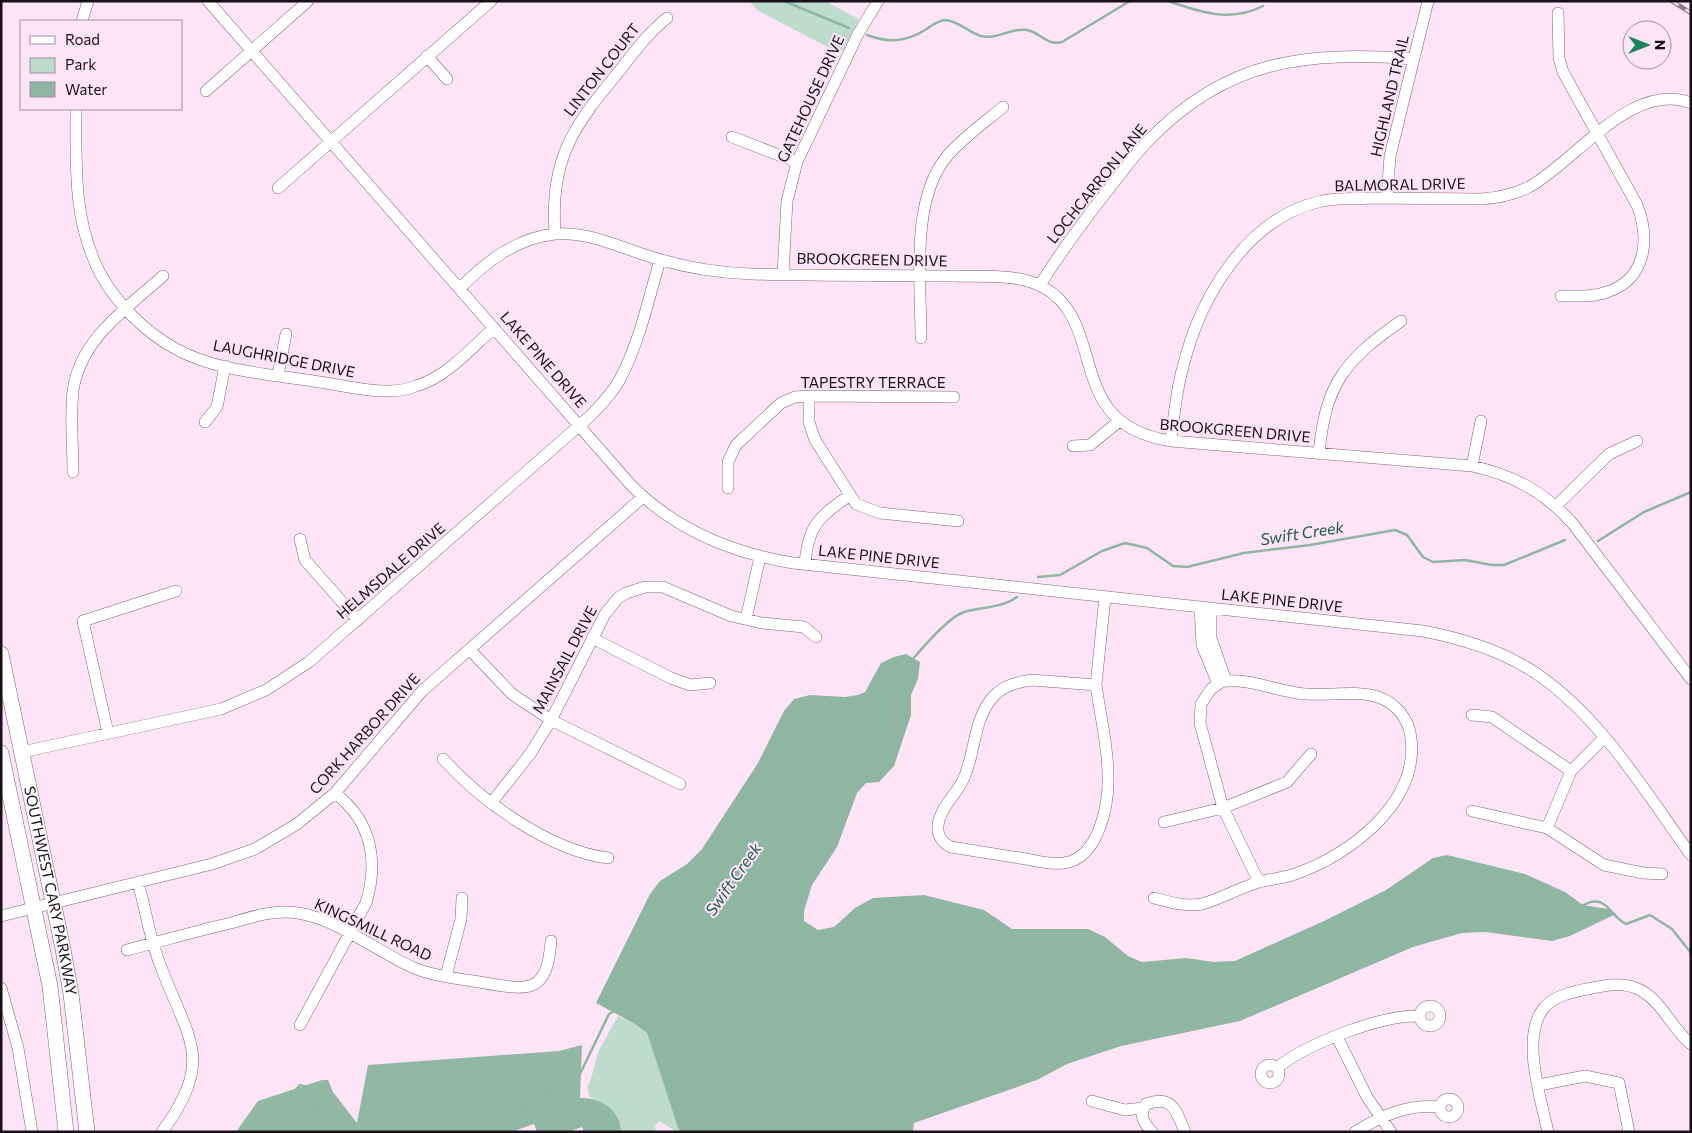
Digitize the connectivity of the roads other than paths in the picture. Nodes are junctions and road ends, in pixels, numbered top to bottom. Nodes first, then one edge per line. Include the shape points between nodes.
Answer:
1 (88, 1) edge
2 (208, 1) edge
3 (308, 1) edge
4 (491, 1) edge
5 (878, 1) edge
6 (1428, 1) edge
7 (1558, 13) dead end
8 (667, 18) dead end
9 (82, 20) edge
10 (252, 52) junction
11 (427, 56) junction
12 (1413, 59) junction
13 (447, 79) dead end
14 (206, 90) dead end
15 (1691, 103) edge
16 (1003, 107) dead end
17 (76, 110) edge
18 (1598, 134) junction
19 (732, 137) dead end
20 (331, 141) junction
21 (797, 162) junction
22 (278, 188) dead end
23 (1387, 198) junction
24 (555, 234) junction
25 (660, 260) junction
26 (783, 274) junction
27 (163, 276) dead end
28 (921, 276) junction
29 (1040, 285) junction
30 (460, 288) junction
31 (1561, 296) dead end
32 (126, 309) junction
33 (1400, 320) dead end
34 (494, 328) junction
35 (286, 334) dead end
36 (921, 338) dead end
37 (225, 366) junction
38 (278, 375) junction
39 (808, 396) junction
40 (954, 398) dead end
41 (1481, 421) dead end
42 (205, 422) dead end
43 (1118, 422) junction
44 (580, 425) junction
45 (1171, 441) junction
46 (1637, 441) dead end
47 (1073, 446) dead end
48 (1319, 454) junction
49 (1472, 466) junction
50 (73, 472) dead end
51 (728, 488) dead end
52 (850, 496) junction
53 (643, 497) junction
54 (1556, 506) junction
55 (958, 521) dead end
56 (300, 539) dead end
57 (760, 557) junction
58 (805, 564) junction
59 (176, 591) dead end
60 (1105, 597) junction
61 (1206, 608) junction
62 (746, 619) junction
63 (358, 620) junction
64 (816, 637) dead end
65 (592, 638) junction
66 (470, 650) junction
67 (1, 654) edge
68 (1691, 679) edge
69 (1222, 682) junction
70 (710, 683) dead end
71 (1096, 685) junction
72 (1472, 715) dead end
73 (550, 720) junction
74 (108, 733) junction
75 (1604, 738) junction
76 (22, 752) junction
77 (1, 754) edge
78 (1311, 754) dead end
79 (442, 758) dead end
80 (1570, 771) junction
81 (680, 784) dead end
82 (335, 793) junction
83 (492, 802) junction
84 (1223, 808) junction
85 (1472, 811) dead end
86 (1164, 822) dead end
87 (1547, 828) junction
88 (1691, 855) edge
89 (608, 858) dead end
90 (1662, 874) dead end
91 (138, 882) junction
92 (1259, 882) junction
93 (462, 898) dead end
94 (1154, 898) dead end
95 (54, 903) junction
96 (35, 908) junction
97 (1, 916) edge
98 (350, 934) junction
99 (551, 941) dead end
100 (152, 943) junction
101 (127, 950) dead end
102 (446, 976) junction
103 (1, 988) edge
104 (1420, 1016) dead end
105 (300, 1025) dead end
106 (1337, 1037) junction
107 (1691, 1044) edge
108 (1277, 1068) dead end
109 (1539, 1085) junction
110 (1092, 1101) dead end
111 (1440, 1107) dead end
112 (1143, 1108) junction
113 (1379, 1117) junction
114 (32, 1132) edge
115 (66, 1132) edge
116 (87, 1132) edge
117 (162, 1132) edge
118 (1152, 1132) edge
119 (1185, 1132) edge
120 (1355, 1132) edge
121 (1391, 1132) edge
122 (1548, 1132) edge
123 (1629, 1132) edge

1 - 9 street
2 - 10 street, LAKE PINE DRIVE
3 - 10 street
4 - 11 street
5 - 21 street, GATEHOUSE DRIVE via 858,34
6 - 12 street, HIGHLAND TRAIL
7 - 18 street via 1559,58 1563,72
8 - 24 street, LINTON COURT via 654,27 570,137 554,189
10 - 14 street
10 - 20 street, LAKE PINE DRIVE
11 - 13 street
11 - 20 street
12 - 23 street, HIGHLAND TRAIL via 1390,156
12 - 29 street, LOCHCARRON LANE via 1333,56 1293,60 1253,71 1198,99 1147,141 1080,226
15 - 18 street, BALMORAL DRIVE via 1665,98 1647,101
16 - 28 street via 949,154 936,173 924,208
17 - 32 street, LAUGHRIDGE DRIVE via 78,203 83,230 103,277
18 - 23 street, BALMORAL DRIVE via 1530,186 1504,197
18 - 31 street via 1637,205 1644,225 1645,246 1634,272 1615,289 1590,296
19 - 21 street
20 - 22 street
20 - 30 street, LAKE PINE DRIVE
21 - 26 street, GATEHOUSE DRIVE via 787,201
23 - 45 street, BALMORAL DRIVE via 1342,199 1313,204 1276,220 1250,242 1218,284 1197,325 1183,365
24 - 25 street, BROOKGREEN DRIVE via 605,241
24 - 30 street, BROOKGREEN DRIVE via 523,242 502,252
25 - 26 street, BROOKGREEN DRIVE via 726,272
25 - 44 street, HELMSDALE DRIVE via 637,340 625,368 608,396
26 - 28 street, BROOKGREEN DRIVE
27 - 32 street
28 - 29 street, BROOKGREEN DRIVE via 1011,278
28 - 36 street
29 - 43 street, BROOKGREEN DRIVE via 1053,294 1070,316 1096,386
30 - 34 street, LAKE PINE DRIVE
32 - 37 street, LAUGHRIDGE DRIVE via 176,349
32 - 50 street via 91,344 79,367 73,392
33 - 48 street via 1355,357 1339,377 1324,413
34 - 38 street, LAUGHRIDGE DRIVE via 434,379 401,390 377,391
34 - 44 street, LAKE PINE DRIVE
35 - 38 street
37 - 38 street, LAUGHRIDGE DRIVE
37 - 42 street via 217,407
39 - 40 street, TAPESTRY TERRACE
39 - 51 street, TAPESTRY TERRACE via 795,397 781,404 736,445 728,462
39 - 52 street via 811,431
41 - 49 street
43 - 45 street, BROOKGREEN DRIVE via 1145,437
43 - 47 street via 1090,445
44 - 53 street, LAKE PINE DRIVE
44 - 63 street, HELMSDALE DRIVE
45 - 48 street, BROOKGREEN DRIVE
46 - 54 street via 1609,454
48 - 49 street, BROOKGREEN DRIVE
49 - 54 street, BROOKGREEN DRIVE via 1518,480
52 - 55 street via 861,508 870,511
52 - 58 street via 825,512 814,526 809,536
53 - 57 street, LAKE PINE DRIVE via 700,534
53 - 66 street, CORK HARBOR DRIVE
54 - 68 street, BROOKGREEN DRIVE
56 - 63 street via 305,560
57 - 58 street, LAKE PINE DRIVE
57 - 62 street
58 - 60 street, LAKE PINE DRIVE
59 - 74 street via 83,621
60 - 61 street, LAKE PINE DRIVE
60 - 71 street
61 - 69 street via 1202,645
61 - 75 street, LAKE PINE DRIVE via 1423,631 1465,640 1507,657 1543,678 1572,703
62 - 64 street, MAINSAIL DRIVE via 804,627
62 - 65 street, MAINSAIL DRIVE via 724,613 678,591 645,586 618,598
63 - 74 street, HELMSDALE DRIVE via 295,673 242,702 201,715
65 - 70 street via 671,678 690,685
65 - 73 street, MAINSAIL DRIVE
66 - 73 street via 512,694
66 - 82 street, CORK HARBOR DRIVE via 406,708
67 - 76 main road, SOUTHWEST CARY PARKWAY
69 - 84 street via 1206,695 1199,714
69 - 92 street via 1305,694 1377,696 1396,706 1411,736 1409,774 1389,811 1335,855 1293,875
71 - 71 street via 1108,777 1101,821 1086,852 1058,864 951,847 944,842 939,834 939,821 965,775 981,718 993,697 1015,683 1032,680
72 - 80 street via 1492,717
73 - 81 street
73 - 83 street, MAINSAIL DRIVE via 530,754
74 - 76 street, HELMSDALE DRIVE
75 - 80 street
75 - 88 street, LAKE PINE DRIVE
76 - 95 main road, SOUTHWEST CARY PARKWAY
77 - 96 main road, SOUTHWEST CARY PARKWAY
78 - 84 street via 1288,782
79 - 83 street
80 - 87 street
82 - 91 street, CORK HARBOR DRIVE via 297,824 255,849 212,864
82 - 98 street via 362,822 373,857 372,886
83 - 89 street via 519,822 576,851
84 - 86 street
84 - 92 street
85 - 87 street
87 - 90 street via 1604,865
91 - 95 street, CORK HARBOR DRIVE
91 - 100 street
92 - 94 street via 1202,904 1186,905
93 - 102 street via 461,919
95 - 96 street, CORK HARBOR DRIVE
95 - 116 main road, SOUTHWEST CARY PARKWAY via 71,994
96 - 97 street, CORK HARBOR DRIVE
96 - 115 main road, SOUTHWEST CARY PARKWAY via 50,986
98 - 100 street, KINGSMILL ROAD via 311,916 285,912
98 - 102 street, KINGSMILL ROAD via 415,968
98 - 105 street
99 - 102 street, KINGSMILL ROAD via 549,965 540,980 530,986 509,988
100 - 101 street, KINGSMILL ROAD
100 - 117 street via 184,1021 193,1056 188,1091
103 - 114 street via 18,1048
104 - 106 street via 1387,1019
106 - 108 street via 1294,1056
106 - 113 street
107 - 109 street via 1653,999 1640,990 1614,984 1571,992 1543,1008 1535,1026 1532,1046
109 - 122 street
109 - 123 street via 1585,1076 1619,1083
110 - 112 street via 1125,1110
111 - 113 street via 1412,1106
112 - 118 street via 1143,1119
112 - 119 street via 1155,1101 1167,1102 1175,1110
113 - 120 street
113 - 121 street

